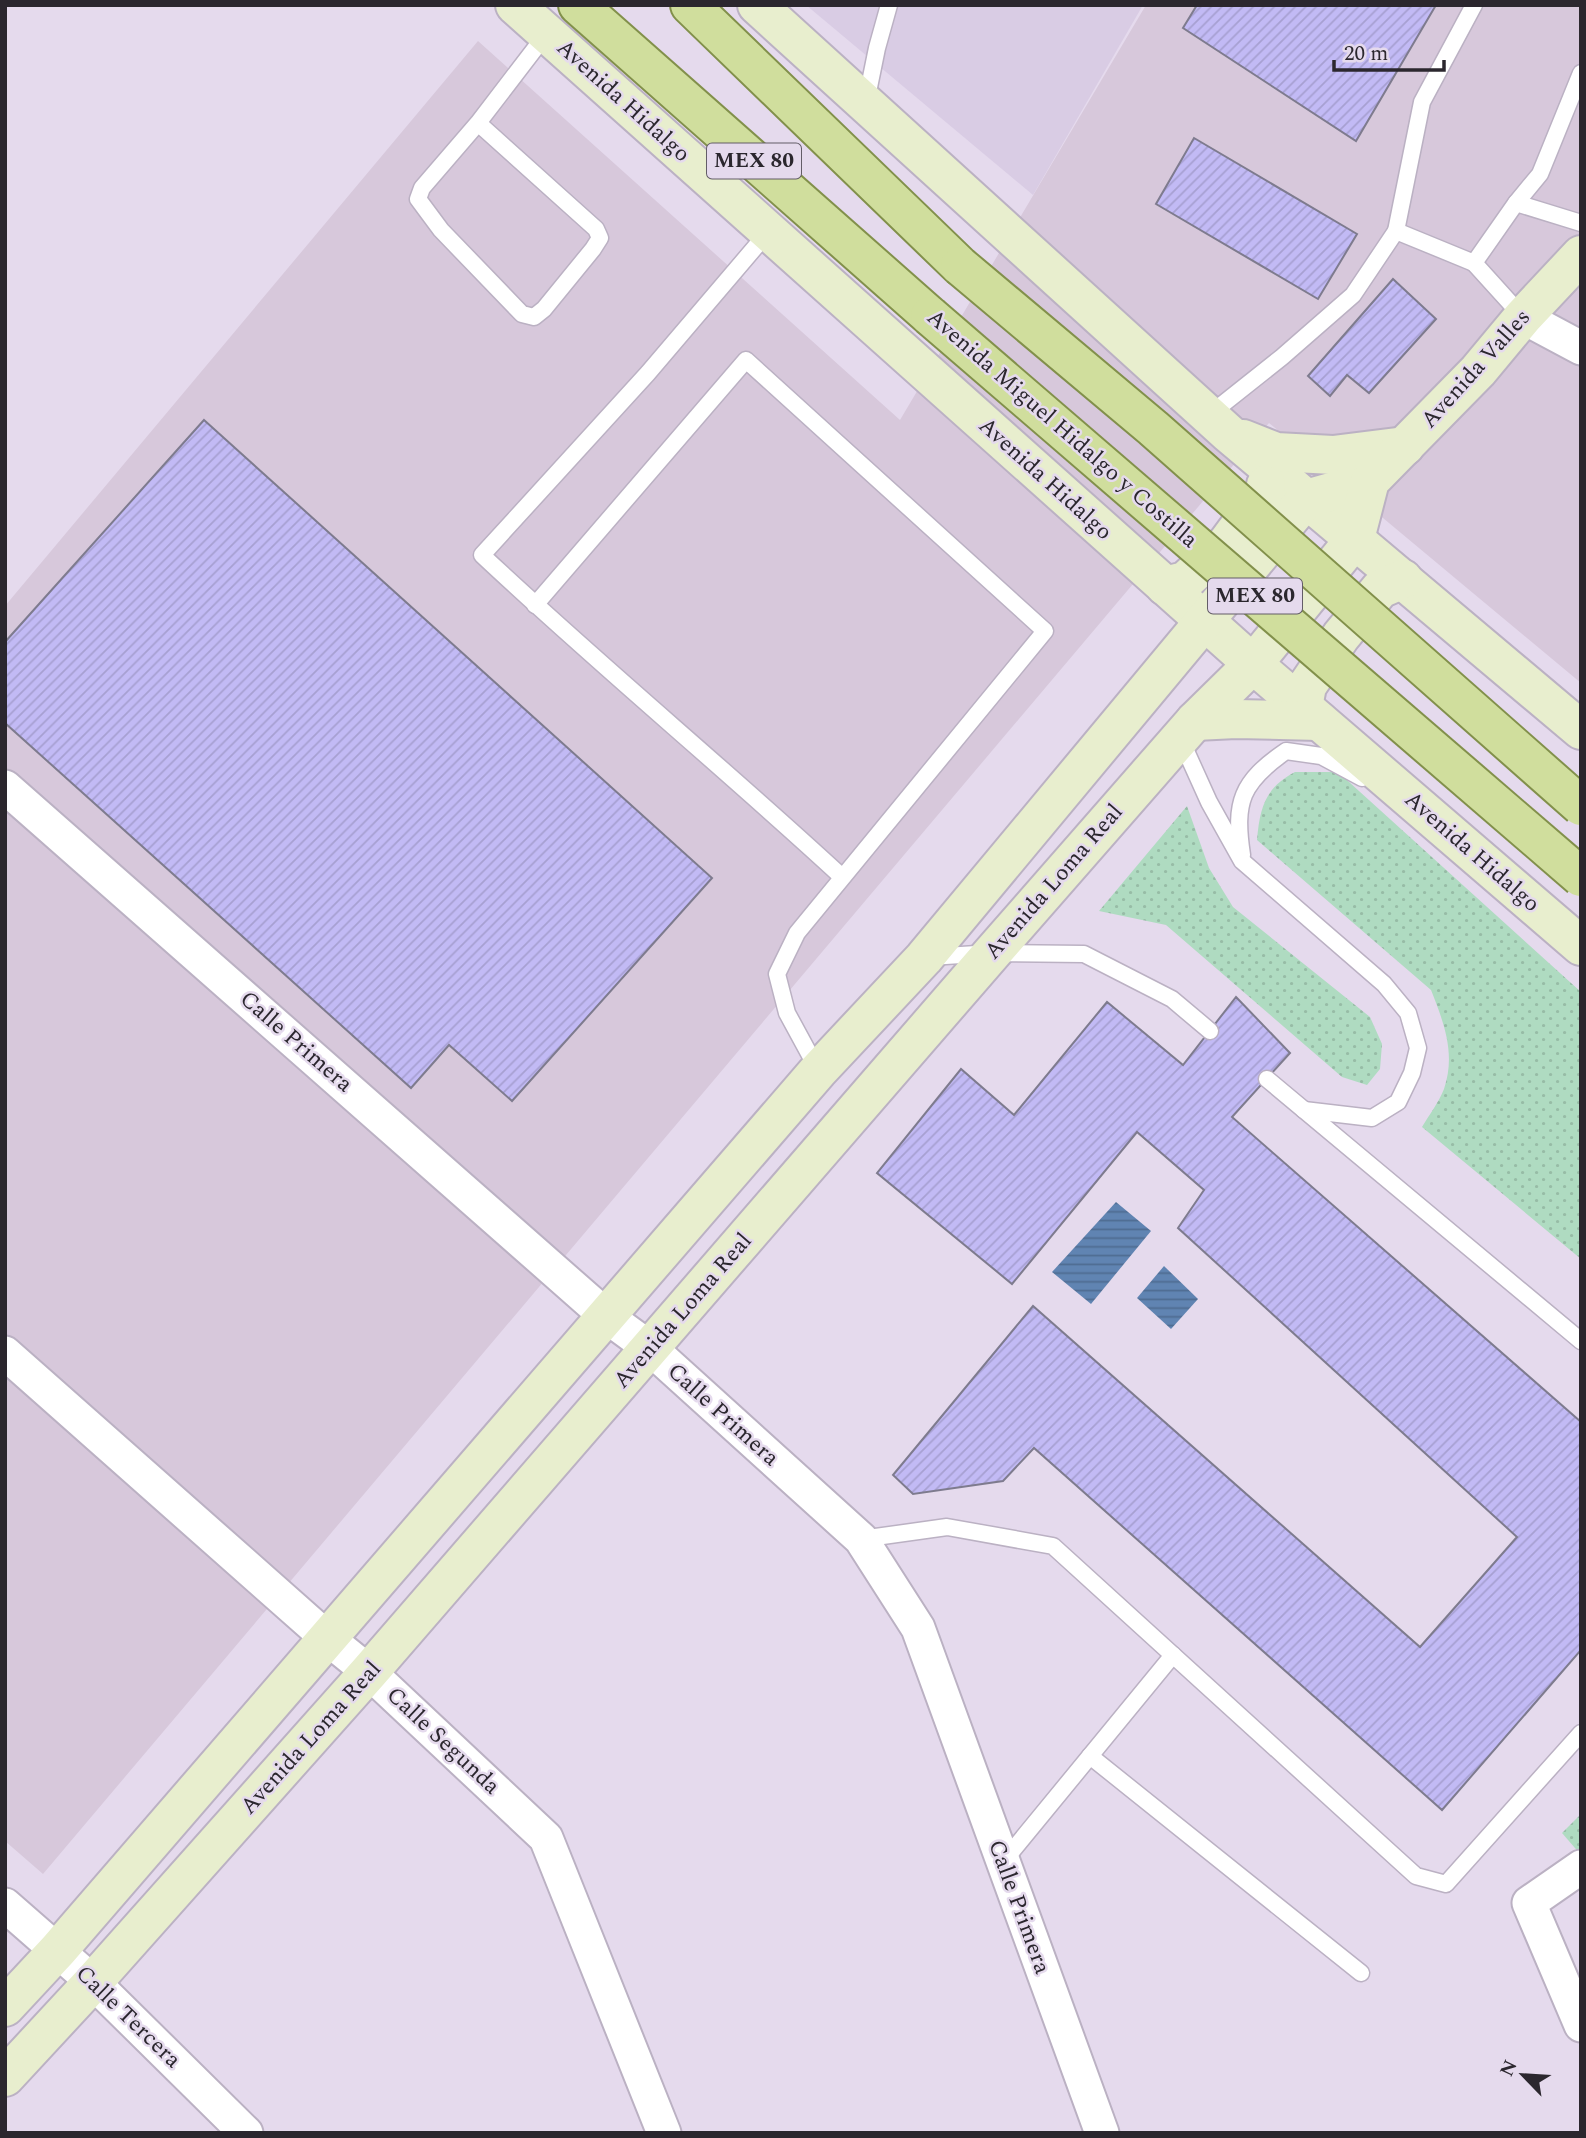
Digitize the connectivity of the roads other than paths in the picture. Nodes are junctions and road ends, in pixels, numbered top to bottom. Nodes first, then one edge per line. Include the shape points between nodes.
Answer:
1 (515, 5) edge
2 (578, 5) edge
3 (690, 5) edge
4 (757, 5) edge
5 (889, 5) edge
6 (1474, 5) edge
7 (547, 33) junction
8 (1581, 73) edge
9 (865, 104) junction
10 (478, 123) junction
11 (1516, 203) junction
12 (1581, 223) edge
13 (769, 231) junction
14 (1396, 231) junction
15 (1581, 255) edge
16 (1474, 263) junction
17 (1523, 317) junction
18 (1581, 348) edge
19 (1218, 424) junction
20 (1405, 446) junction
21 (1267, 466) junction
22 (1370, 481) junction
23 (1306, 499) junction
24 (1355, 540) junction
25 (1403, 579) junction
26 (1165, 586) junction
27 (535, 605) junction
28 (1204, 620) junction
29 (1253, 664) junction
30 (1311, 714) junction
31 (1188, 730) junction
32 (1581, 730) edge
33 (5, 787) edge
34 (1418, 806) junction
35 (1581, 806) edge
36 (1242, 861) junction
37 (841, 876) junction
38 (1581, 877) edge
39 (1581, 946) edge
40 (992, 953) junction
41 (924, 957) junction
42 (1210, 1031) dead end
43 (818, 1071) junction
44 (1267, 1079) dead end
45 (1304, 1110) junction
46 (606, 1315) junction
47 (1581, 1341) edge
48 (651, 1349) junction
49 (9, 1364) edge
50 (861, 1539) junction
51 (327, 1638) junction
52 (1173, 1655) junction
53 (369, 1672) junction
54 (1581, 1733) edge
55 (1090, 1756) junction
56 (1003, 1862) junction
57 (1581, 1867) edge
58 (5, 1905) edge
59 (58, 1950) junction
60 (1361, 1973) dead end
61 (93, 1982) junction
62 (5, 2007) edge
63 (1581, 2025) edge
64 (5, 2077) edge
65 (246, 2133) edge
66 (664, 2133) edge
67 (1102, 2133) edge

1 - 7 main road, Avenida Hidalgo
2 - 38 main road, Avenida Miguel Hidalgo y Costilla / MEX 80, bridge via 930,316
3 - 35 main road, MEX 80, bridge via 960,266 1153,428
4 - 9 main road
5 - 9 lane
6 - 14 lane via 1422,102
7 - 10 lane
7 - 13 main road, Avenida Hidalgo
8 - 11 lane via 1540,174
9 - 19 main road
10 - 10 lane via 422,188 418,199 440,230 522,314 534,317 600,238 596,229
11 - 12 lane
11 - 16 lane
13 - 26 main road, Avenida Hidalgo
13 - 27 lane via 648,373 482,555
14 - 16 lane
14 - 19 lane via 1353,295 1282,357
15 - 17 main road, Avenida Valles
16 - 17 lane
17 - 18 street
17 - 20 main road, Avenida Valles via 1478,372
19 - 20 main road via 1276,452 1333,455
19 - 21 main road
20 - 22 main road, Avenida Valles
21 - 23 main road
21 - 26 main road via 1265,492 1227,543 1185,581
22 - 23 main road, Avenida Valles
22 - 24 main road
23 - 24 main road
23 - 28 main road
24 - 25 main road
24 - 29 main road, Avenida Loma Real
25 - 30 main road via 1380,589 1341,636 1307,686
25 - 32 main road
26 - 28 main road, Avenida Hidalgo
27 - 37 lane
27 - 37 lane via 746,360 1045,631
28 - 29 main road, Avenida Hidalgo
28 - 41 main road
29 - 30 main road, Avenida Hidalgo
29 - 31 main road, Avenida Loma Real
30 - 31 main road via 1236,719
30 - 34 main road, Avenida Hidalgo
31 - 36 lane via 1209,802
31 - 40 main road, Avenida Loma Real
33 - 46 street, Calle Primera
34 - 36 lane via 1321,755 1286,751 1264,767 1243,794 1237,823
34 - 39 main road, Avenida Hidalgo
36 - 45 lane via 1384,984 1408,1013 1418,1048 1398,1102 1372,1118
37 - 43 lane via 797,933 777,974 787,1013
40 - 41 lane
40 - 42 lane via 1084,954 1172,999
40 - 48 main road, Avenida Loma Real
41 - 43 main road
43 - 46 main road
44 - 45 lane
45 - 47 lane
46 - 48 street, Calle Primera
46 - 51 main road
48 - 50 street, Calle Primera
48 - 53 main road, Avenida Loma Real
49 - 51 street, Calle Segunda
50 - 52 lane via 947,1527 1054,1546
50 - 56 street, Calle Primera via 918,1628
51 - 53 street, Calle Segunda
51 - 59 main road
52 - 54 lane via 1416,1876 1446,1884
52 - 55 lane
53 - 61 main road, Avenida Loma Real
53 - 66 street, Calle Segunda via 546,1838
55 - 56 lane
55 - 60 lane
56 - 67 street, Calle Primera
57 - 63 street via 1529,1903
58 - 59 street, Calle Tercera
59 - 61 street, Calle Tercera
59 - 62 main road
61 - 64 main road, Avenida Loma Real
61 - 65 street, Calle Tercera

